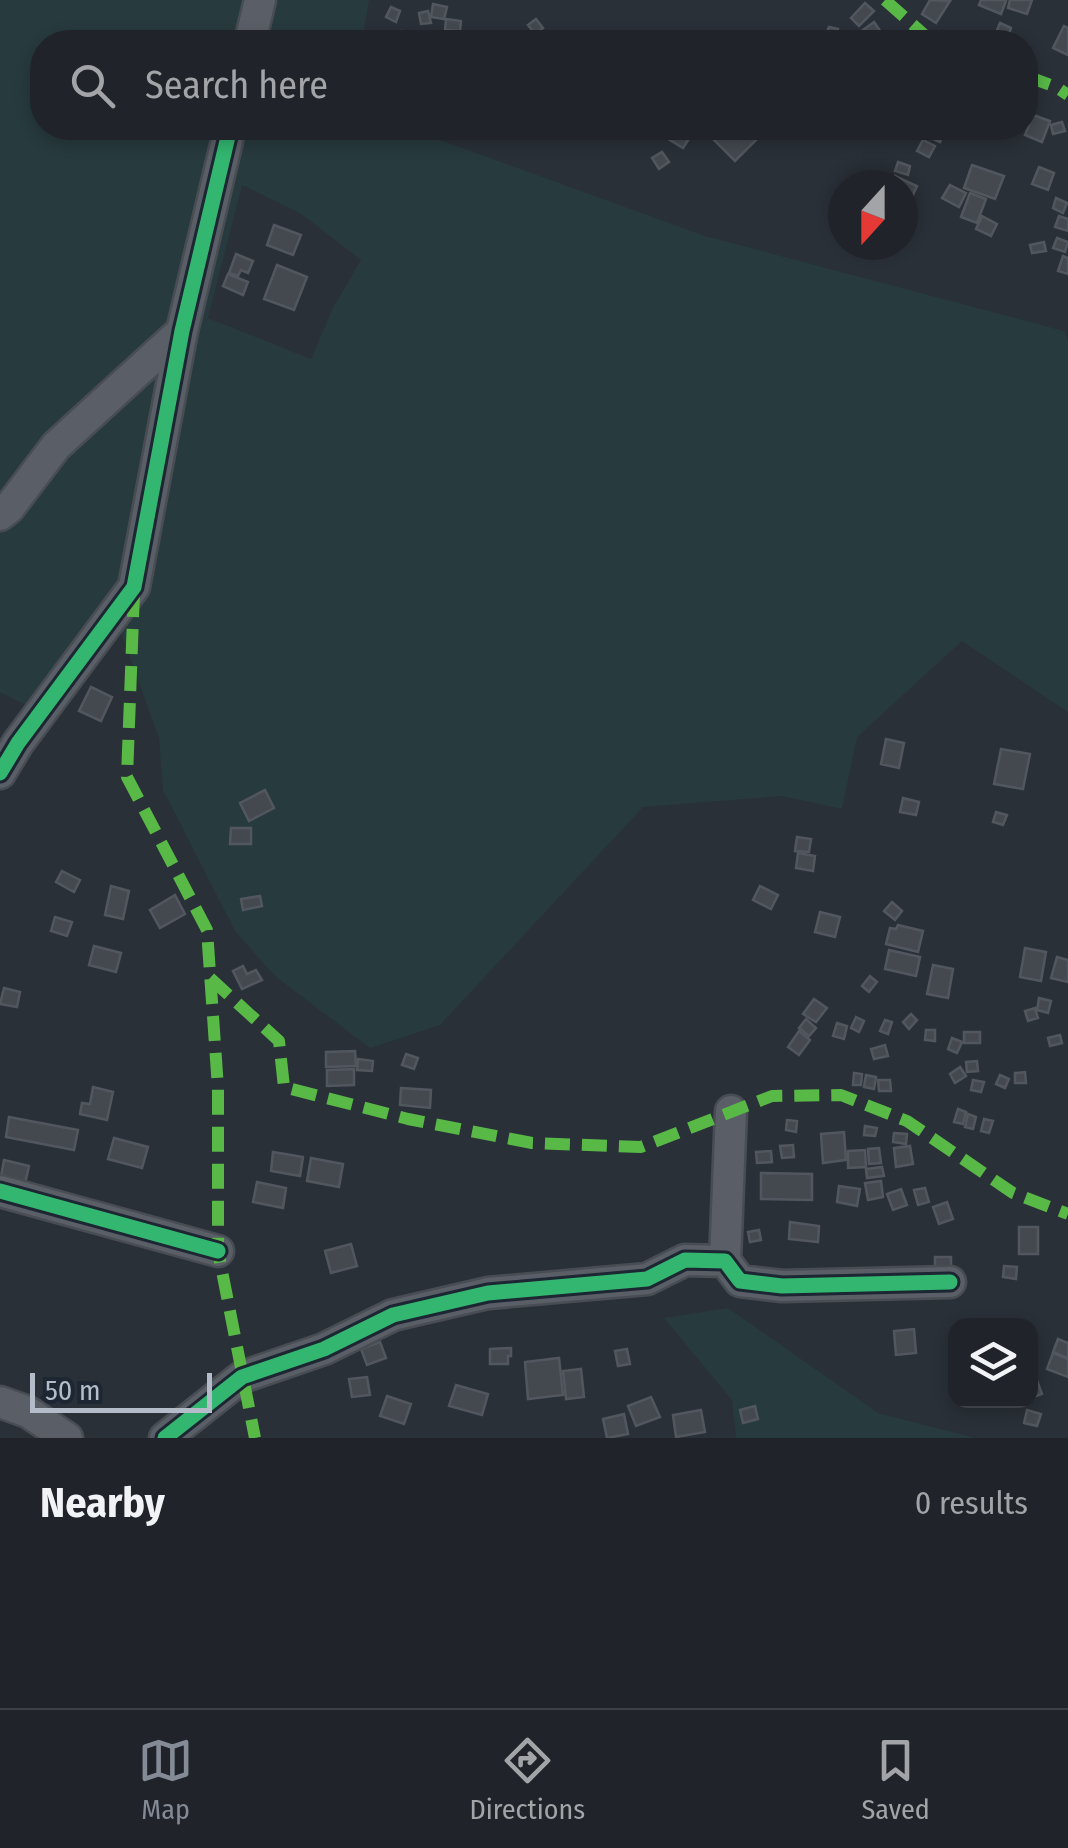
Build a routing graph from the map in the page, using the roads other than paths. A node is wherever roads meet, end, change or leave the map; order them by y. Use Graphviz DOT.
graph roads {
  1 [pos="260,0"];
  2 [pos="253,30"];
  3 [pos="227,140"];
  4 [pos="182,331"];
  5 [pos="0,515"];
  6 [pos="9,734"];
  7 [pos="0,773"];
  8 [pos="730,1111"];
  9 [pos="0,1192"];
  10 [pos="218,1251"];
  11 [pos="726,1261"];
  12 [pos="950,1282"];
  13 [pos="0,1402"];
  14 [pos="66,1438"];
  15 [pos="165,1438"];
  1 -- 2 [label="street"];
  3 -- 4 [label="street"];
  4 -- 5 [label="street"];
  4 -- 6 [label="street"];
  6 -- 7 [label="street"];
  8 -- 11 [label="street"];
  9 -- 10 [label="street"];
  11 -- 12 [label="street"];
  11 -- 15 [label="street"];
  13 -- 14 [label="street"];
}
